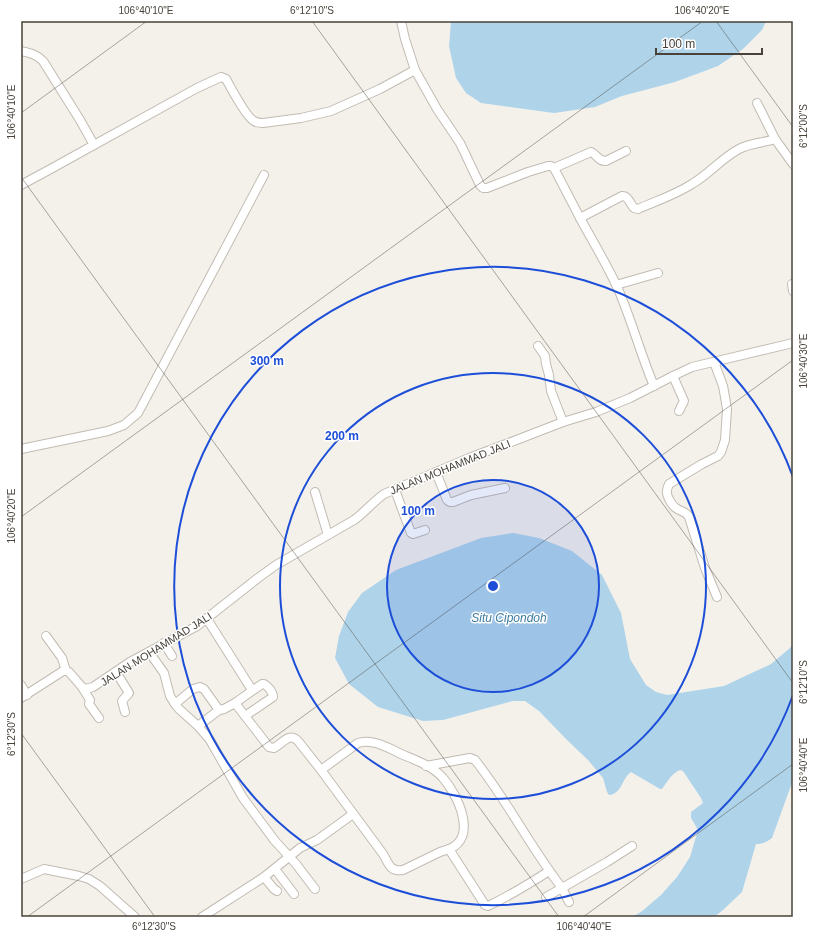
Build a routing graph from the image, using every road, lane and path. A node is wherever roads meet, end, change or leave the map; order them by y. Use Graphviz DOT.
graph roads {
  1 [pos="401,21"];
  2 [pos="21,51"];
  3 [pos="415,70"];
  4 [pos="757,103"];
  5 [pos="775,139"];
  6 [pos="94,145"];
  7 [pos="626,151"];
  8 [pos="790,154"];
  9 [pos="793,164"];
  10 [pos="554,168"];
  11 [pos="264,175"];
  12 [pos="21,185"];
  13 [pos="580,218"];
  14 [pos="658,273"];
  15 [pos="616,285"];
  16 [pos="793,343"];
  17 [pos="538,346"];
  18 [pos="714,362"];
  19 [pos="673,376"];
  20 [pos="654,386"];
  21 [pos="679,412"];
  22 [pos="563,422"];
  23 [pos="21,449"];
  24 [pos="436,472"];
  25 [pos="505,488"];
  26 [pos="395,490"];
  27 [pos="314,492"];
  28 [pos="425,530"];
  29 [pos="328,535"];
  30 [pos="717,597"];
  31 [pos="207,619"];
  32 [pos="46,636"];
  33 [pos="164,643"];
  34 [pos="149,652"];
  35 [pos="172,656"];
  36 [pos="66,671"];
  37 [pos="116,672"];
  38 [pos="21,685"];
  39 [pos="82,687"];
  40 [pos="252,690"];
  41 [pos="24,696"];
  42 [pos="235,703"];
  43 [pos="175,704"];
  44 [pos="219,710"];
  45 [pos="125,712"];
  46 [pos="245,716"];
  47 [pos="99,718"];
  48 [pos="198,726"];
  49 [pos="426,766"];
  50 [pos="321,770"];
  51 [pos="353,814"];
  52 [pos="632,846"];
  53 [pos="449,849"];
  54 [pos="289,857"];
  55 [pos="275,869"];
  56 [pos="549,871"];
  57 [pos="264,877"];
  58 [pos="21,879"];
  59 [pos="562,888"];
  60 [pos="315,889"];
  61 [pos="277,891"];
  62 [pos="294,894"];
  63 [pos="546,897"];
  64 [pos="569,902"];
  65 [pos="135,917"];
  66 [pos="202,917"];
  1 -- 3 [label="street"];
  2 -- 6 [label="street"];
  3 -- 6 [label="street"];
  3 -- 10 [label="street"];
  4 -- 5 [label="street"];
  5 -- 8 [label="street"];
  5 -- 13 [label="street"];
  6 -- 12 [label="street"];
  7 -- 10 [label="street"];
  8 -- 9 [label="street"];
  10 -- 13 [label="street"];
  11 -- 23 [label="street"];
  13 -- 15 [label="street"];
  14 -- 15 [label="street"];
  15 -- 20 [label="street"];
  16 -- 18 [label="street, JALAN MOHAMMAD JALI"];
  17 -- 22 [label="street"];
  18 -- 19 [label="street, JALAN MOHAMMAD JALI"];
  18 -- 30 [label="street"];
  19 -- 20 [label="street, JALAN MOHAMMAD JALI"];
  19 -- 21 [label="street"];
  20 -- 22 [label="street, JALAN MOHAMMAD JALI"];
  22 -- 24 [label="street, JALAN MOHAMMAD JALI"];
  24 -- 25 [label="street"];
  24 -- 26 [label="street, JALAN MOHAMMAD JALI"];
  26 -- 28 [label="street"];
  26 -- 29 [label="street, JALAN MOHAMMAD JALI"];
  27 -- 29 [label="street"];
  29 -- 31 [label="street, JALAN MOHAMMAD JALI"];
  31 -- 33 [label="street, JALAN MOHAMMAD JALI"];
  31 -- 40 [label="street"];
  32 -- 36 [label="street"];
  33 -- 34 [label="street, JALAN MOHAMMAD JALI"];
  33 -- 35 [label="street"];
  34 -- 37 [label="street, JALAN MOHAMMAD JALI"];
  34 -- 43 [label="street"];
  36 -- 39 [label="street"];
  36 -- 41 [label="street"];
  37 -- 39 [label="street, JALAN MOHAMMAD JALI"];
  37 -- 45 [label="street"];
  38 -- 41 [label="street"];
  39 -- 47 [label="street"];
  40 -- 42 [label="street"];
  40 -- 46 [label="street"];
  42 -- 44 [label="street"];
  42 -- 46 [label="street"];
  43 -- 44 [label="street"];
  43 -- 48 [label="street"];
  44 -- 48 [label="street"];
  46 -- 50 [label="street"];
  48 -- 54 [label="street"];
  49 -- 50 [label="street"];
  49 -- 53 [label="street"];
  49 -- 56 [label="street"];
  50 -- 51 [label="street"];
  51 -- 53 [label="street"];
  51 -- 54 [label="street"];
  52 -- 59 [label="street"];
  53 -- 56 [label="street"];
  54 -- 55 [label="street"];
  54 -- 60 [label="street"];
  55 -- 57 [label="street"];
  55 -- 62 [label="street"];
  56 -- 59 [label="street"];
  57 -- 61 [label="street"];
  57 -- 66 [label="street"];
  58 -- 65 [label="street"];
  59 -- 63 [label="street"];
  59 -- 64 [label="street"];
}
